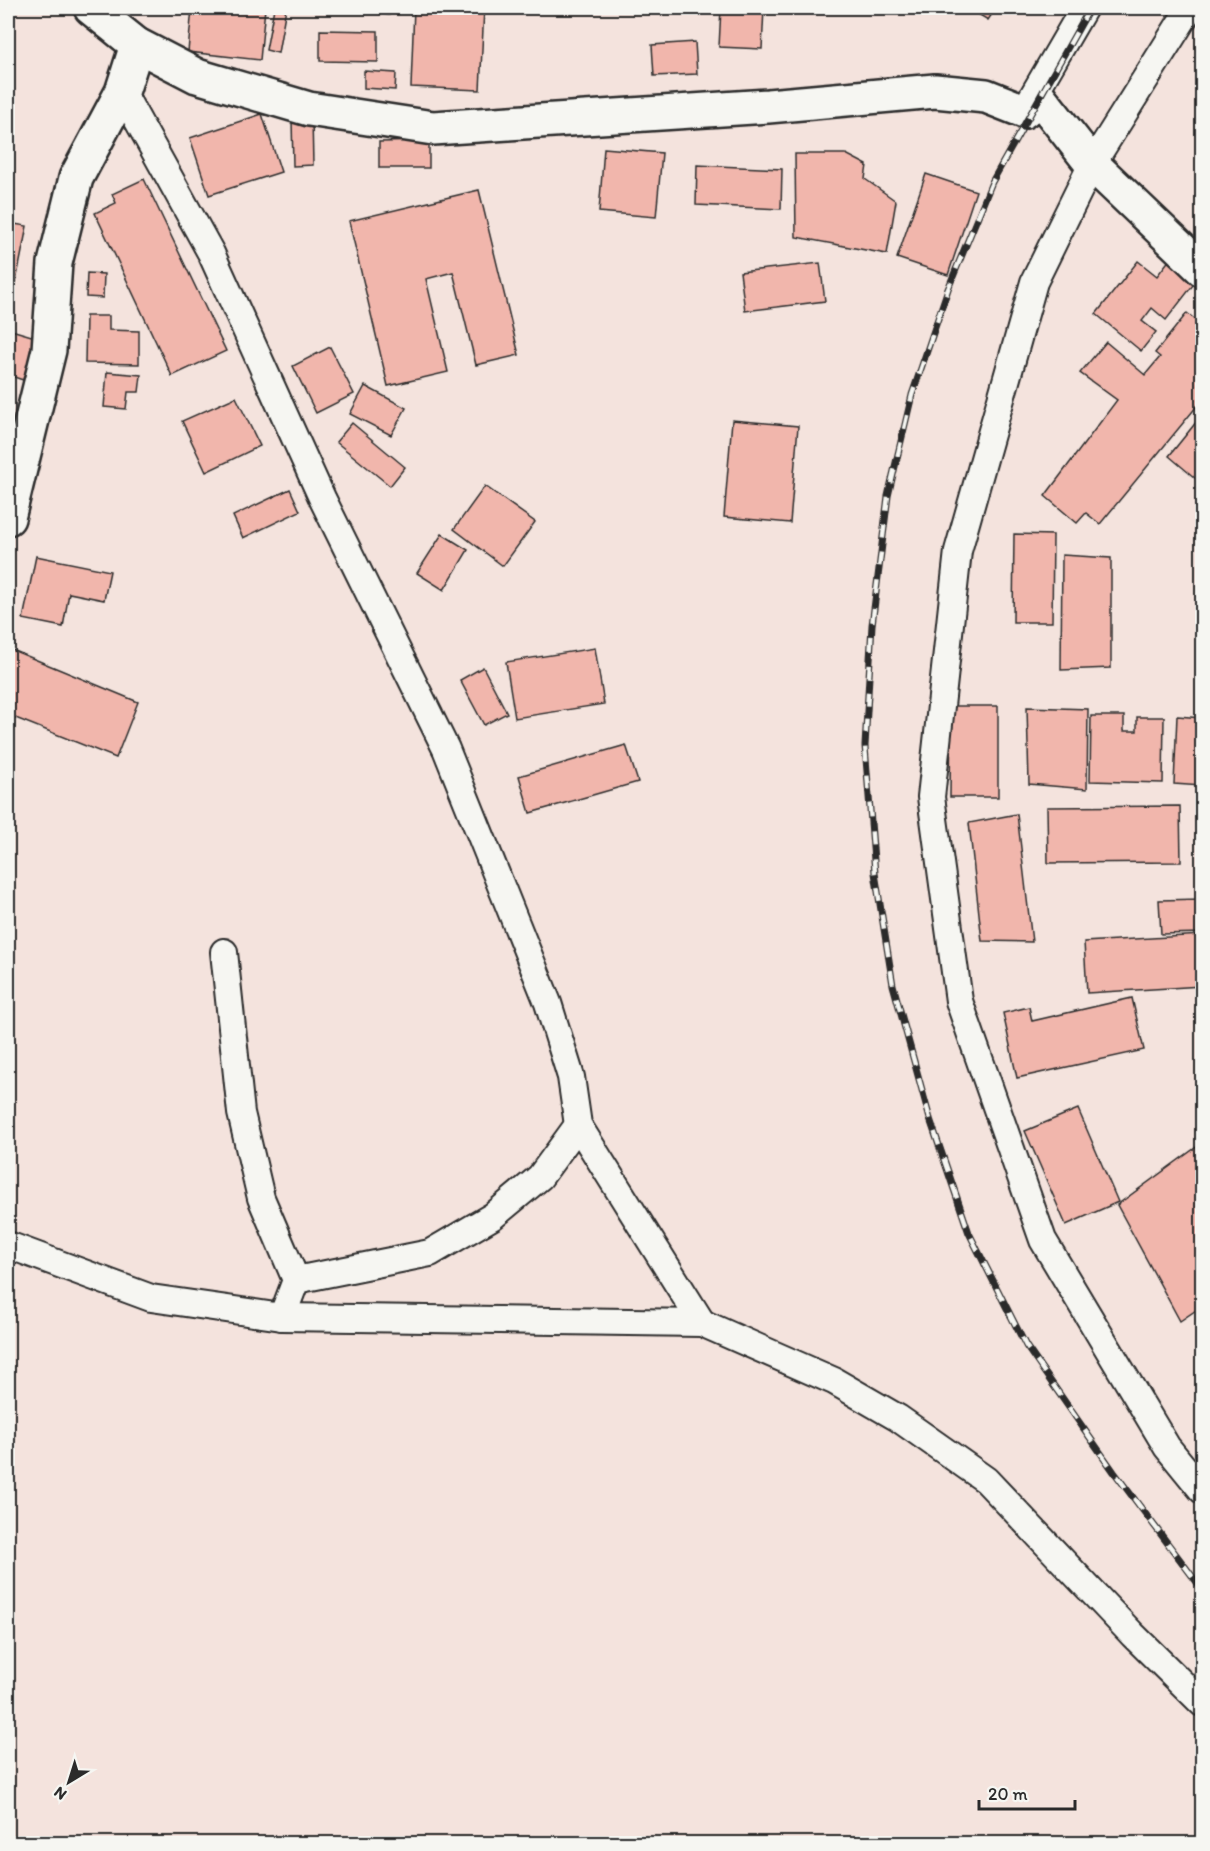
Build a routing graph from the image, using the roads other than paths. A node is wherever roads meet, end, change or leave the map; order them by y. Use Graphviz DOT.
graph roads {
  1 [pos="91,8"];
  2 [pos="1084,8"];
  3 [pos="1190,8"];
  4 [pos="137,45"];
  5 [pos="122,92"];
  6 [pos="1024,111"];
  7 [pos="1092,164"];
  8 [pos="1203,269"];
  9 [pos="8,518"];
  10 [pos="224,952"];
  11 [pos="578,1125"];
  12 [pos="8,1245"];
  13 [pos="296,1280"];
  14 [pos="282,1317"];
  15 [pos="702,1323"];
  16 [pos="1203,1490"];
  17 [pos="1203,1703"];
  1 -- 4 [label="street"];
  2 -- 6 [label="street"];
  3 -- 7 [label="street"];
  4 -- 5 [label="street"];
  4 -- 6 [label="street"];
  5 -- 9 [label="street"];
  5 -- 11 [label="street"];
  6 -- 7 [label="street"];
  7 -- 8 [label="street"];
  7 -- 16 [label="street"];
  10 -- 13 [label="street"];
  11 -- 13 [label="street"];
  11 -- 15 [label="street"];
  12 -- 14 [label="street"];
  13 -- 14 [label="street"];
  14 -- 15 [label="street"];
  15 -- 17 [label="street"];
}
